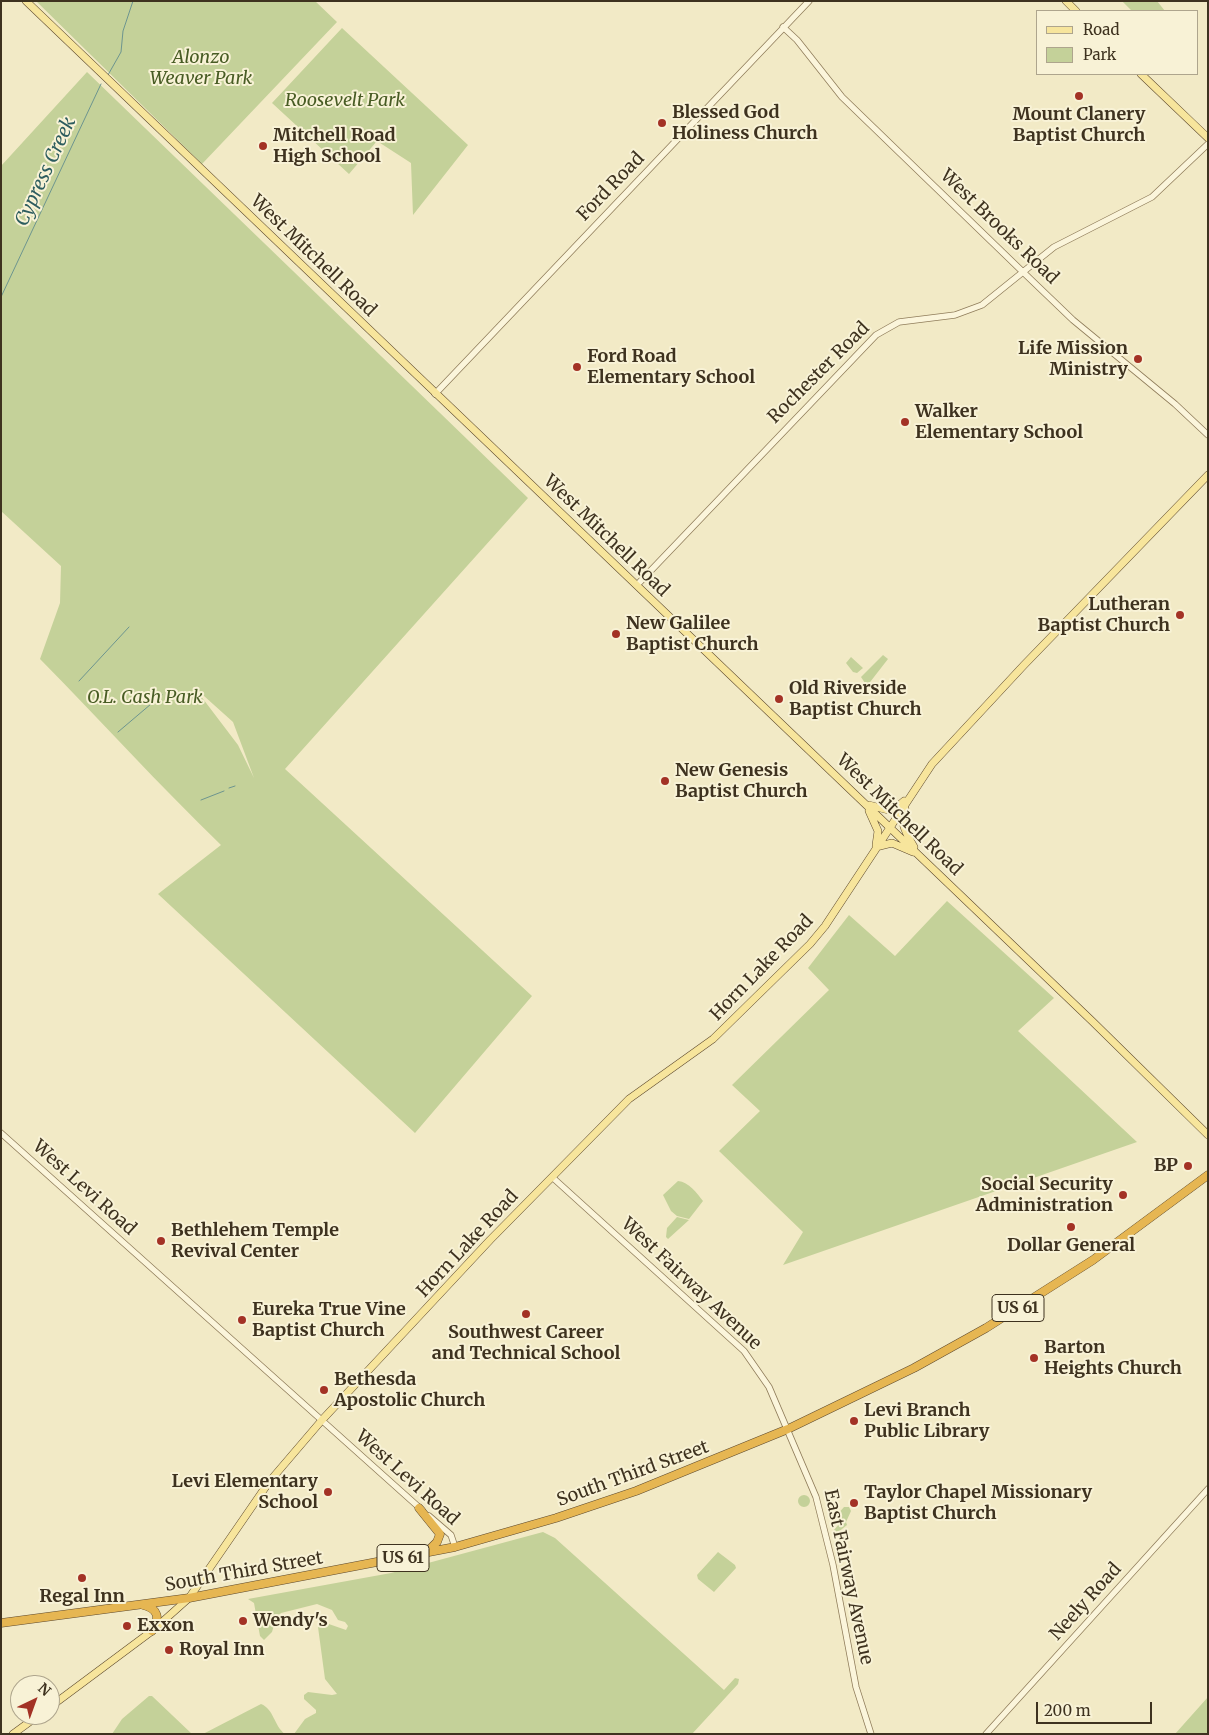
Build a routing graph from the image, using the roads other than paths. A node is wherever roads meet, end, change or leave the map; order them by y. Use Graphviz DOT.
graph roads {
  1 [pos="26,1"];
  2 [pos="809,1"];
  3 [pos="1066,1"];
  4 [pos="1075,10"];
  5 [pos="784,27"];
  6 [pos="1142,75"];
  7 [pos="1208,138"];
  8 [pos="1208,144"];
  9 [pos="1024,273"];
  10 [pos="435,394"];
  11 [pos="1208,435"];
  12 [pos="1208,475"];
  13 [pos="637,585"];
  14 [pos="910,796"];
  15 [pos="865,804"];
  16 [pos="890,827"];
  17 [pos="876,848"];
  18 [pos="918,854"];
  19 [pos="1,1133"];
  20 [pos="1208,1135"];
  21 [pos="1208,1175"];
  22 [pos="552,1177"];
  23 [pos="322,1420"];
  24 [pos="788,1429"];
  25 [pos="1208,1489"];
  26 [pos="419,1508"];
  27 [pos="455,1547"];
  28 [pos="425,1553"];
  29 [pos="189,1598"];
  30 [pos="139,1604"];
  31 [pos="1,1623"];
  32 [pos="152,1631"];
  33 [pos="60,1700"];
  34 [pos="25,1725"];
  35 [pos="13,1734"];
  36 [pos="872,1734"];
  37 [pos="986,1734"];
  1 -- 10 [label="main road, West Mitchell Road"];
  2 -- 5 [label="street, Ford Road"];
  3 -- 4 [label="main road"];
  5 -- 9 [label="street, West Brooks Road"];
  5 -- 10 [label="street, Ford Road"];
  6 -- 7 [label="main road"];
  8 -- 9 [label="street, Rochester Road"];
  9 -- 11 [label="street, West Brooks Road"];
  9 -- 13 [label="street, Rochester Road"];
  10 -- 13 [label="main road, West Mitchell Road"];
  12 -- 14 [label="main road"];
  13 -- 15 [label="main road, West Mitchell Road"];
  14 -- 15 [label="main road"];
  14 -- 16 [label="main road, Horn Lake Road"];
  14 -- 18 [label="main road"];
  15 -- 16 [label="main road, West Mitchell Road"];
  15 -- 17 [label="main road"];
  16 -- 17 [label="main road, Horn Lake Road"];
  16 -- 18 [label="main road, West Mitchell Road"];
  17 -- 18 [label="main road"];
  17 -- 22 [label="main road, Horn Lake Road"];
  18 -- 20 [label="main road, West Mitchell Road"];
  19 -- 23 [label="street, West Levi Road"];
  21 -- 24 [label="highway, South Third Street / US 61"];
  22 -- 23 [label="main road, Horn Lake Road"];
  22 -- 24 [label="street, West Fairway Avenue"];
  23 -- 26 [label="street, West Levi Road"];
  23 -- 29 [label="main road, Horn Lake Road"];
  24 -- 27 [label="highway, South Third Street / US 61"];
  24 -- 36 [label="street, East Fairway Avenue"];
  25 -- 37 [label="street, Neely Road"];
  26 -- 27 [label="street, West Levi Road"];
  26 -- 28 [label="highway"];
  27 -- 28 [label="highway, South Third Street / US 61"];
  28 -- 29 [label="highway, South Third Street / US 61"];
  29 -- 30 [label="highway, South Third Street / US 61"];
  29 -- 32 [label="main road, Horn Lake Road"];
  30 -- 31 [label="highway, South Third Street / US 61"];
  30 -- 32 [label="highway"];
  32 -- 33 [label="main road, Horn Lake Road"];
  34 -- 35 [label="main road"];
}
